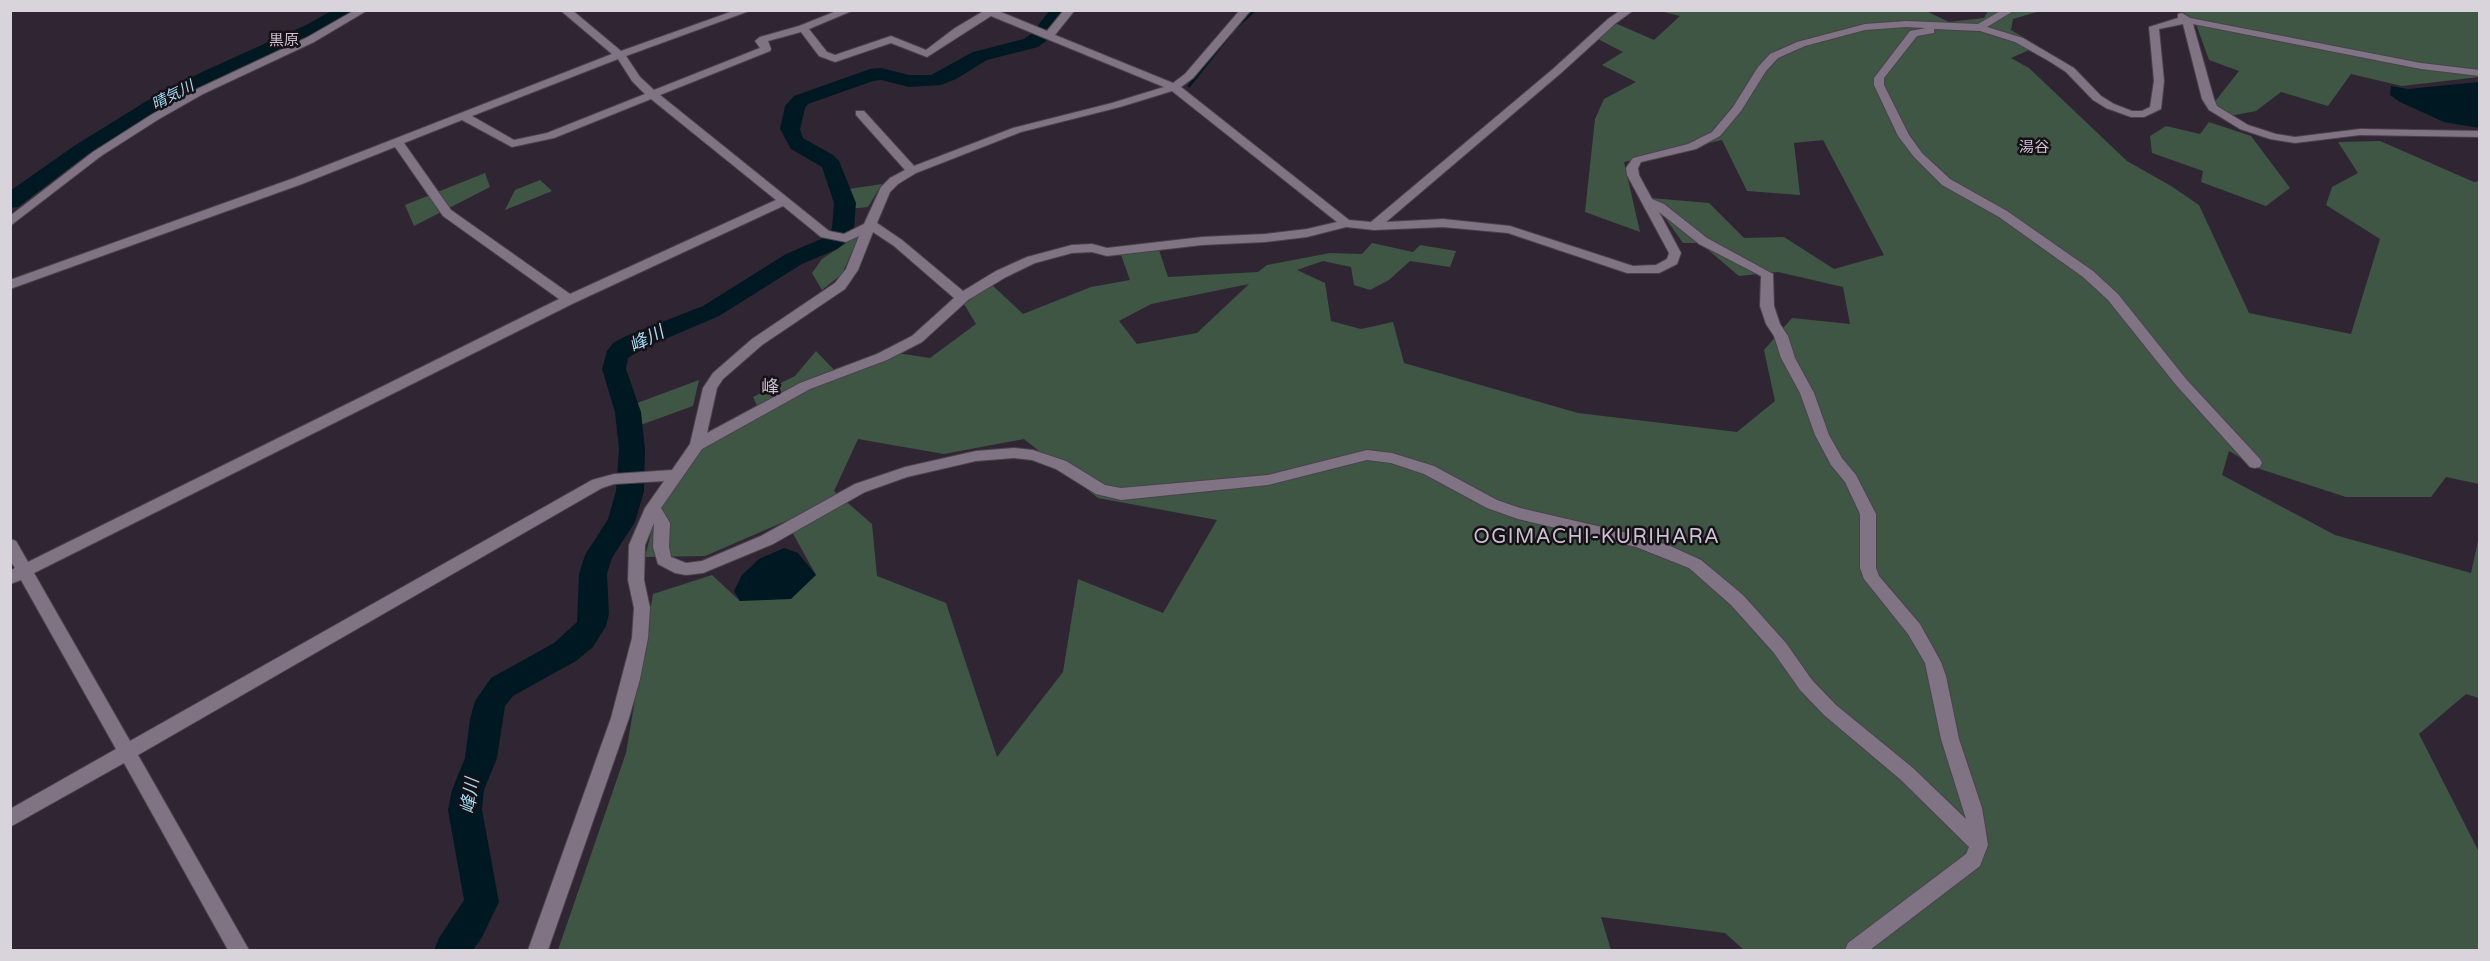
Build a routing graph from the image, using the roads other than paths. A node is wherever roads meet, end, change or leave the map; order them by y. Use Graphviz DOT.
graph roads {
  1 [pos="363,10"];
  2 [pos="565,10"];
  3 [pos="747,10"];
  4 [pos="849,10"];
  5 [pos="1070,10"];
  6 [pos="1246,10"];
  7 [pos="1629,10"];
  8 [pos="2010,10"];
  9 [pos="2175,10"];
  10 [pos="988,11"];
  11 [pos="2187,21"];
  12 [pos="1980,27"];
  13 [pos="803,28"];
  14 [pos="1049,36"];
  15 [pos="620,55"];
  16 [pos="2480,73"];
  17 [pos="1174,87"];
  18 [pos="653,95"];
  19 [pos="860,113"];
  20 [pos="464,116"];
  21 [pos="2480,134"];
  22 [pos="398,142"];
  23 [pos="912,171"];
  24 [pos="1646,200"];
  25 [pos="784,201"];
  26 [pos="10,222"];
  27 [pos="1346,223"];
  28 [pos="871,225"];
  29 [pos="1374,226"];
  30 [pos="11,284"];
  31 [pos="963,297"];
  32 [pos="569,300"];
  33 [pos="697,445"];
  34 [pos="2255,463"];
  35 [pos="674,475"];
  36 [pos="653,508"];
  37 [pos="10,545"];
  38 [pos="18,574"];
  39 [pos="127,752"];
  40 [pos="10,819"];
  41 [pos="1979,845"];
  42 [pos="239,951"];
  43 [pos="538,951"];
  44 [pos="1855,951"];
  1 -- 26 [label="street"];
  2 -- 15 [label="street"];
  3 -- 15 [label="street"];
  4 -- 13 [label="street"];
  5 -- 14 [label="street"];
  6 -- 17 [label="street"];
  7 -- 29 [label="street"];
  8 -- 12 [label="street"];
  9 -- 11 [label="street"];
  10 -- 13 [label="street"];
  10 -- 14 [label="street"];
  11 -- 12 [label="street"];
  11 -- 16 [label="street"];
  11 -- 21 [label="street"];
  12 -- 24 [label="street"];
  12 -- 34 [label="street"];
  13 -- 18 [label="street"];
  14 -- 17 [label="street"];
  15 -- 18 [label="street"];
  15 -- 20 [label="street"];
  17 -- 23 [label="street"];
  17 -- 27 [label="street"];
  18 -- 20 [label="street"];
  18 -- 25 [label="street"];
  19 -- 23 [label="street"];
  20 -- 22 [label="street"];
  22 -- 30 [label="street"];
  22 -- 32 [label="street"];
  23 -- 28 [label="street"];
  24 -- 29 [label="street"];
  24 -- 41 [label="street"];
  25 -- 28 [label="street"];
  25 -- 32 [label="street"];
  27 -- 29 [label="street"];
  27 -- 31 [label="street"];
  28 -- 31 [label="street"];
  28 -- 33 [label="street"];
  31 -- 33 [label="street"];
  32 -- 38 [label="street"];
  33 -- 35 [label="street"];
  35 -- 36 [label="street"];
  35 -- 39 [label="street"];
  36 -- 41 [label="street"];
  36 -- 43 [label="street"];
  37 -- 38 [label="street"];
  38 -- 39 [label="street"];
  39 -- 40 [label="street"];
  39 -- 42 [label="street"];
  41 -- 44 [label="street"];
}
